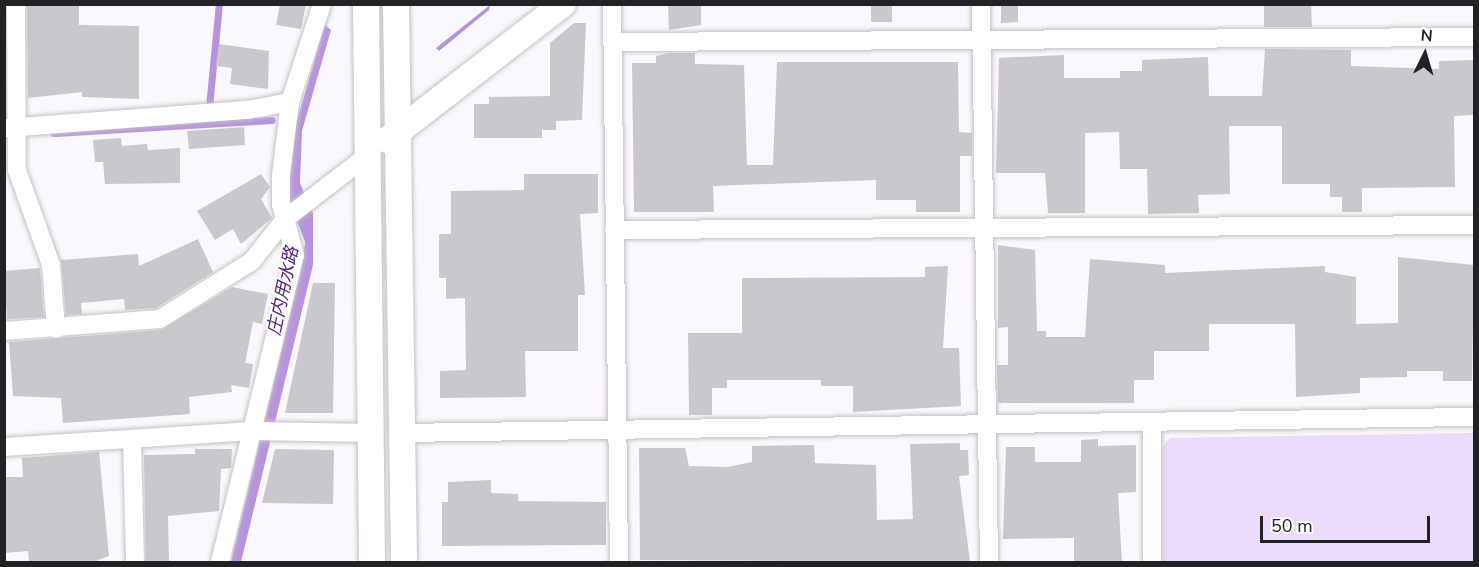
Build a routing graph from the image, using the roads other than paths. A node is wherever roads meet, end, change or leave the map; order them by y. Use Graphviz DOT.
graph roads {
  1 [pos="16,4"];
  2 [pos="322,4"];
  3 [pos="366,4"];
  4 [pos="396,4"];
  5 [pos="563,4"];
  6 [pos="612,4"];
  7 [pos="981,4"];
  8 [pos="1474,37"];
  9 [pos="981,41"];
  10 [pos="612,42"];
  11 [pos="290,102"];
  12 [pos="10,127"];
  13 [pos="398,132"];
  14 [pos="368,155"];
  15 [pos="288,217"];
  16 [pos="1474,225"];
  17 [pos="984,226"];
  18 [pos="614,230"];
  19 [pos="56,329"];
  20 [pos="4,331"];
  21 [pos="1474,417"];
  22 [pos="1152,423"];
  23 [pos="987,427"];
  24 [pos="617,429"];
  25 [pos="262,431"];
  26 [pos="372,433"];
  27 [pos="402,433"];
  28 [pos="132,439"];
  29 [pos="4,447"];
  30 [pos="135,562"];
  31 [pos="220,562"];
  32 [pos="372,562"];
  33 [pos="404,562"];
  34 [pos="619,562"];
  35 [pos="989,562"];
  36 [pos="1152,562"];
  1 -- 12 [label="street"];
  2 -- 11 [label="street"];
  3 -- 14 [label="street"];
  4 -- 13 [label="street"];
  5 -- 13 [label="street"];
  6 -- 10 [label="street"];
  7 -- 9 [label="street"];
  8 -- 9 [label="street"];
  9 -- 10 [label="street"];
  9 -- 17 [label="street"];
  10 -- 18 [label="street"];
  11 -- 12 [label="street"];
  11 -- 15 [label="street"];
  12 -- 19 [label="street"];
  13 -- 14 [label="street"];
  13 -- 27 [label="street"];
  14 -- 15 [label="street"];
  14 -- 26 [label="street"];
  15 -- 19 [label="street"];
  15 -- 25 [label="street"];
  16 -- 17 [label="street"];
  17 -- 18 [label="street"];
  17 -- 23 [label="street"];
  18 -- 24 [label="street"];
  19 -- 20 [label="street"];
  21 -- 22 [label="street"];
  22 -- 23 [label="street"];
  22 -- 36 [label="street"];
  23 -- 24 [label="street"];
  23 -- 35 [label="street"];
  24 -- 27 [label="street"];
  24 -- 34 [label="street"];
  25 -- 26 [label="street"];
  25 -- 28 [label="street"];
  25 -- 31 [label="street"];
  26 -- 32 [label="street"];
  27 -- 33 [label="street"];
  28 -- 29 [label="street"];
  28 -- 30 [label="street"];
}
